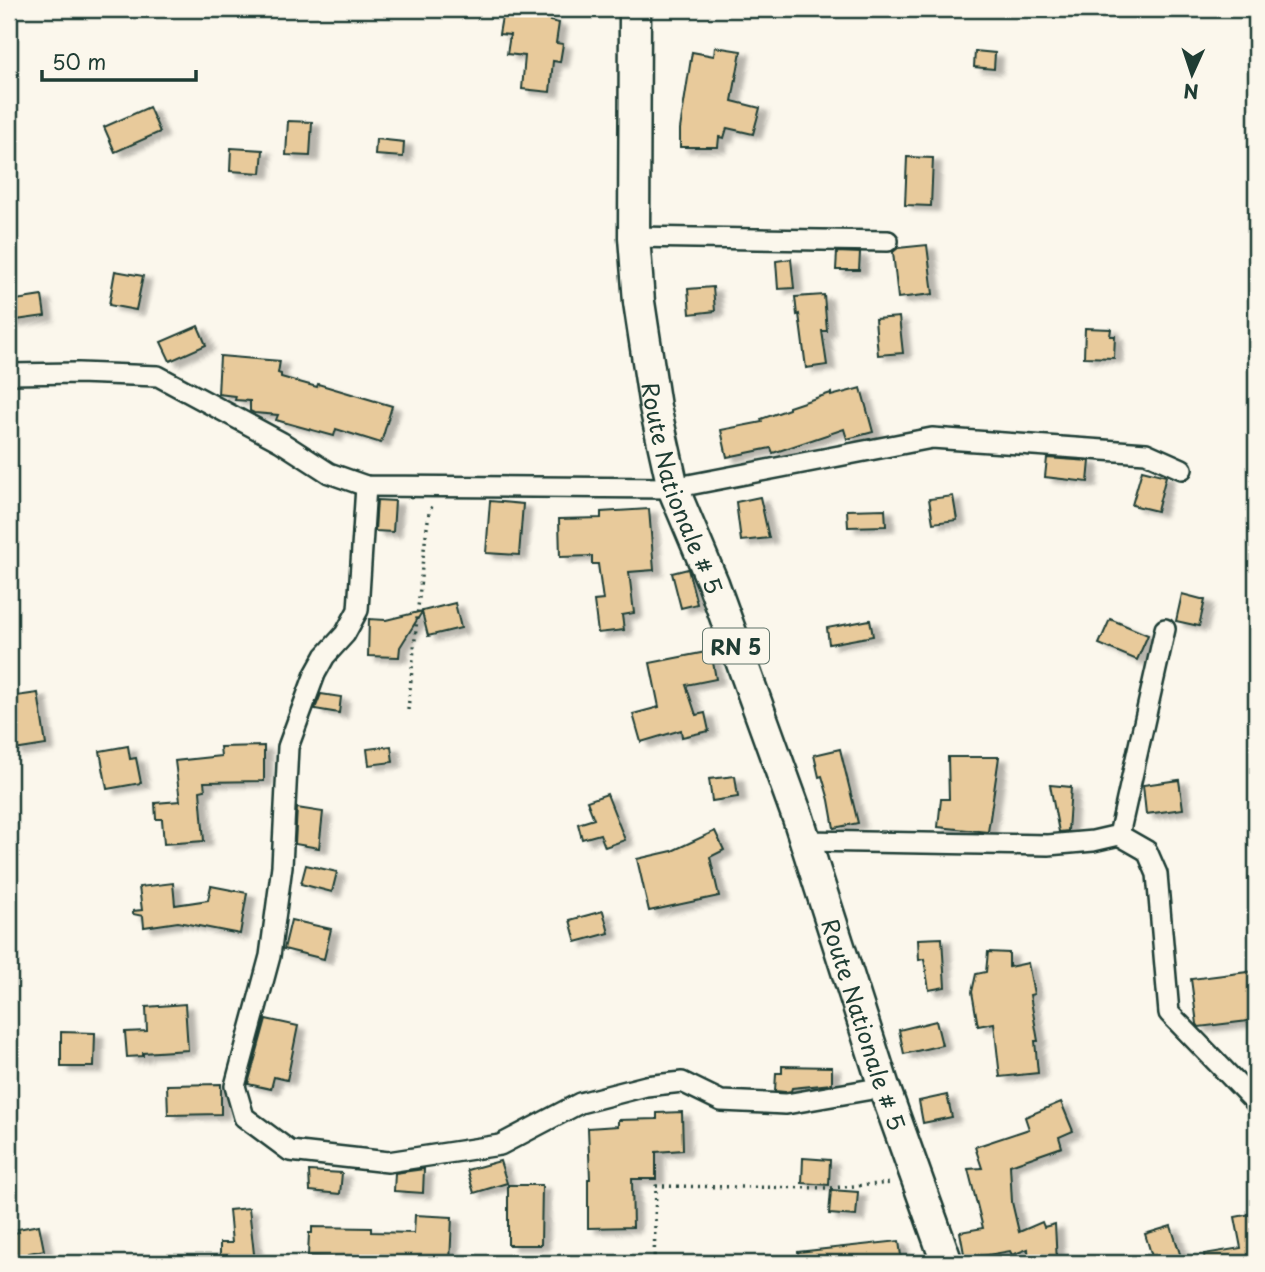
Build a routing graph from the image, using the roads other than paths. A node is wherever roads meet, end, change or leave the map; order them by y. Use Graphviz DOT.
graph roads {
  1 [pos="635,9"];
  2 [pos="634,237"];
  3 [pos="888,241"];
  4 [pos="9,374"];
  5 [pos="1182,469"];
  6 [pos="366,486"];
  7 [pos="673,488"];
  8 [pos="1165,629"];
  9 [pos="1119,835"];
  10 [pos="805,841"];
  11 [pos="884,1087"];
  12 [pos="1256,1104"];
  13 [pos="947,1263"];
  1 -- 2 [label="main road, Route Nationale # 5 / RN 5"];
  2 -- 3 [label="street"];
  2 -- 7 [label="main road, Route Nationale # 5 / RN 5"];
  4 -- 6 [label="street"];
  5 -- 7 [label="street"];
  6 -- 7 [label="street"];
  6 -- 11 [label="street"];
  7 -- 10 [label="main road, Route Nationale # 5 / RN 5"];
  8 -- 9 [label="street"];
  9 -- 10 [label="street"];
  9 -- 12 [label="street"];
  10 -- 11 [label="main road, Route Nationale # 5 / RN 5"];
  11 -- 13 [label="main road, Route Nationale # 5 / RN 5"];
}
